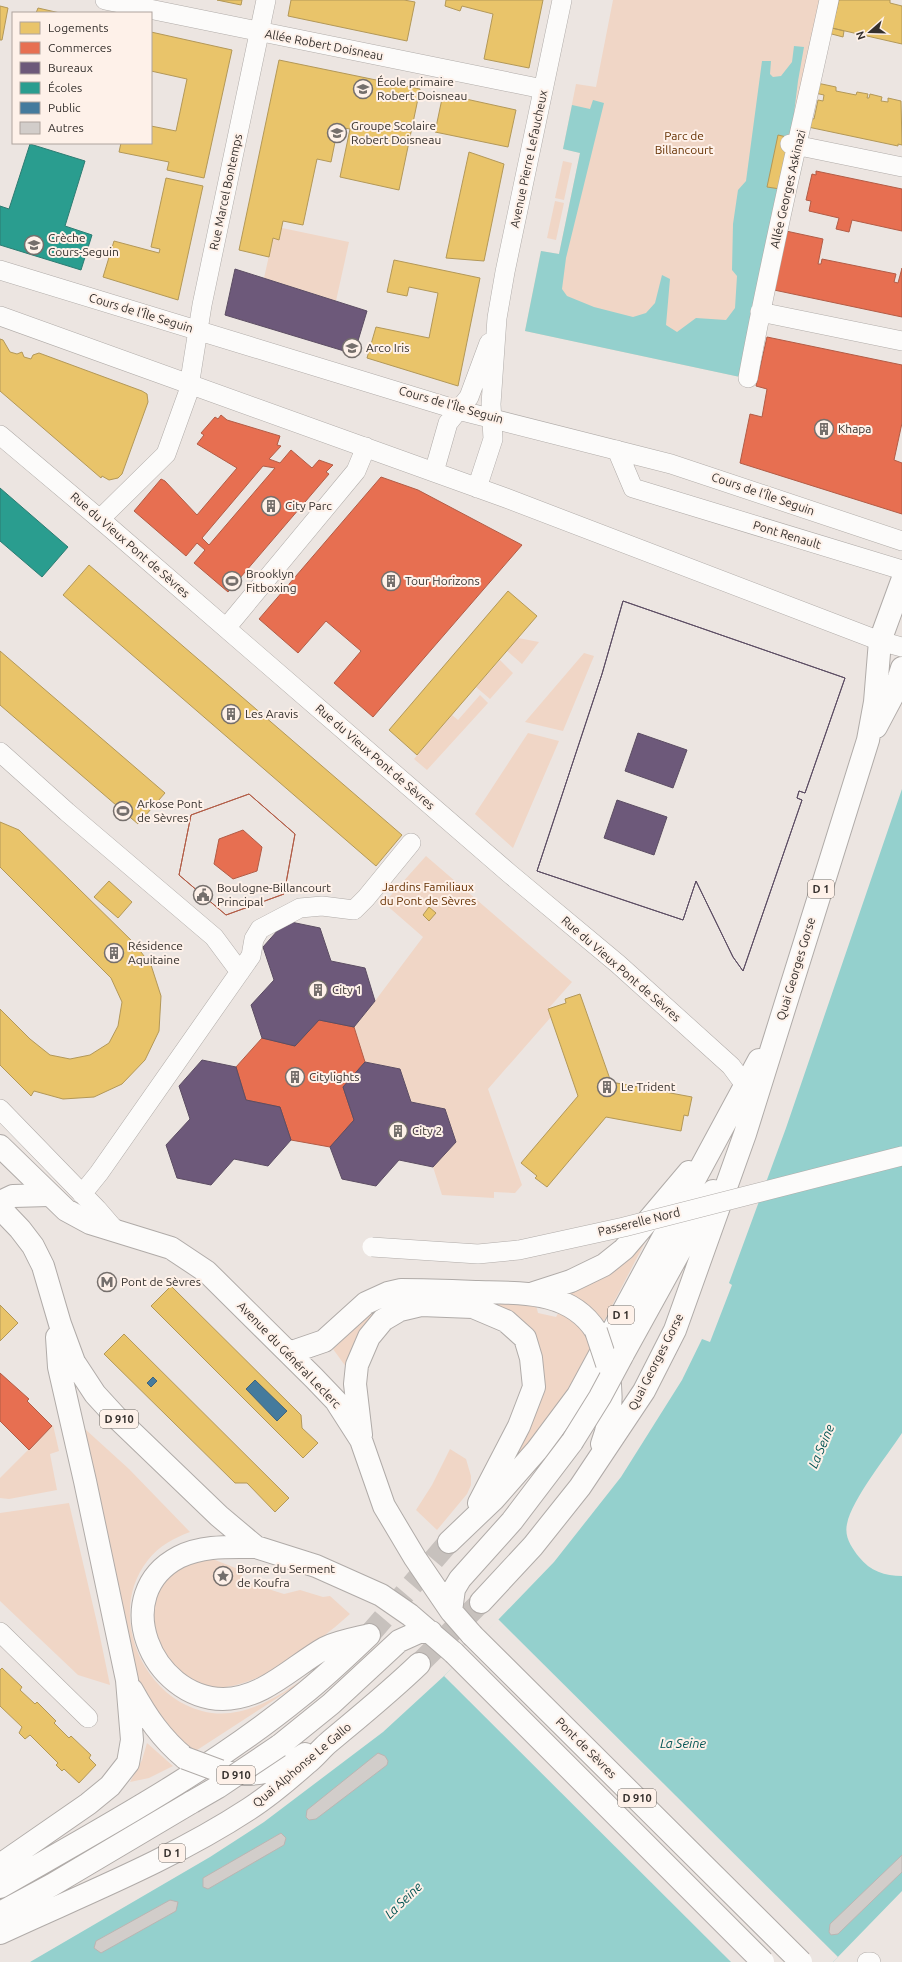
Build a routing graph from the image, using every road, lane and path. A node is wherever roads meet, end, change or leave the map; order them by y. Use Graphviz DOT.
graph roads {
  1 [pos="105,0"];
  2 [pos="266,0"];
  3 [pos="562,0"];
  4 [pos="829,0"];
  5 [pos="260,32"];
  6 [pos="543,89"];
  7 [pos="794,145"];
  8 [pos="902,167"];
  9 [pos="0,270"];
  10 [pos="760,312"];
  11 [pos="0,316"];
  12 [pos="497,318"];
  13 [pos="197,330"];
  14 [pos="902,340"];
  15 [pos="748,378"];
  16 [pos="189,384"];
  17 [pos="458,410"];
  18 [pos="492,418"];
  19 [pos="0,435"];
  20 [pos="366,447"];
  21 [pos="617,450"];
  22 [pos="434,472"];
  23 [pos="477,488"];
  24 [pos="100,519"];
  25 [pos="902,541"];
  26 [pos="902,570"];
  27 [pos="902,581"];
  28 [pos="226,628"];
  29 [pos="880,641"];
  30 [pos="902,647"];
  31 [pos="902,668"];
  32 [pos="868,740"];
  33 [pos="0,752"];
  34 [pos="411,843"];
  35 [pos="240,972"];
  36 [pos="775,1038"];
  37 [pos="745,1085"];
  38 [pos="0,1109"];
  39 [pos="745,1134"];
  40 [pos="0,1146"];
  41 [pos="711,1147"];
  42 [pos="902,1156"];
  43 [pos="82,1194"];
  44 [pos="49,1195"];
  45 [pos="0,1202"];
  46 [pos="0,1208"];
  47 [pos="116,1231"];
  48 [pos="372,1247"];
  49 [pos="534,1294"];
  50 [pos="54,1300"];
  51 [pos="289,1353"];
  52 [pos="614,1360"];
  53 [pos="361,1440"];
  54 [pos="580,1486"];
  55 [pos="468,1525"];
  56 [pos="449,1542"];
  57 [pos="256,1547"];
  58 [pos="481,1602"];
  59 [pos="451,1612"];
  60 [pos="0,1632"];
  61 [pos="431,1632"];
  62 [pos="472,1635"];
  63 [pos="419,1664"];
  64 [pos="127,1680"];
  65 [pos="88,1718"];
  66 [pos="326,1744"];
  67 [pos="0,1864"];
  68 [pos="0,1887"];
  69 [pos="0,1913"];
  70 [pos="0,1933"];
  71 [pos="763,1962"];
  72 [pos="801,1962"];
  73 [pos="867,1962"];
  74 [pos="871,1962"];
  1 -- 5 [label="street, Allée Robert Doisneau"];
  2 -- 5 [label="street, Rue Marcel Bontemps"];
  3 -- 6 [label="street, Avenue Pierre Lefaucheux"];
  4 -- 7 [label="street, Allée Georges Askinazi"];
  5 -- 6 [label="street, Allée Robert Doisneau"];
  5 -- 13 [label="street, Rue Marcel Bontemps"];
  6 -- 12 [label="street, Avenue Pierre Lefaucheux"];
  7 -- 8 [label="street"];
  7 -- 10 [label="street, Allée Georges Askinazi"];
  9 -- 13 [label="street, Cours de l'Île Seguin"];
  10 -- 14 [label="street"];
  10 -- 15 [label="street, Allée Georges Askinazi"];
  11 -- 16 [label="street"];
  12 -- 17 [label="street, Avenue Pierre Lefaucheux"];
  12 -- 18 [label="street, Avenue Pierre Lefaucheux"];
  13 -- 16 [label="street, Rue Marcel Bontemps"];
  13 -- 17 [label="street, Cours de l'Île Seguin"];
  16 -- 20 [label="street"];
  16 -- 24 [label="street, Rue Marcel Bontemps"];
  17 -- 18 [label="street, Cours de l'Île Seguin"];
  17 -- 22 [label="street, Avenue Pierre Lefaucheux"];
  18 -- 21 [label="street, Cours de l'Île Seguin"];
  18 -- 23 [label="street, Avenue Pierre Lefaucheux"];
  19 -- 24 [label="street, Rue du Vieux Pont de Sèvres"];
  20 -- 22 [label="street"];
  20 -- 28 [label="street"];
  21 -- 25 [label="street, Cours de l'Île Seguin"];
  21 -- 26 [label="street, Pont Renault"];
  22 -- 23 [label="street"];
  23 -- 29 [label="street"];
  24 -- 28 [label="street, Rue du Vieux Pont de Sèvres"];
  27 -- 29 [label="main road, Quai Georges Gorse / D 1"];
  28 -- 37 [label="street, Rue du Vieux Pont de Sèvres"];
  29 -- 30 [label="street"];
  29 -- 32 [label="main road, Quai Georges Gorse / D 1"];
  31 -- 32 [label="main road, Quai Georges Gorse / D 1"];
  32 -- 36 [label="main road, Quai Georges Gorse / D 1"];
  33 -- 35 [label="street"];
  34 -- 35 [label="street"];
  35 -- 43 [label="street"];
  36 -- 37 [label="main road, Quai Georges Gorse / D 1"];
  36 -- 39 [label="main road, Quai Georges Gorse / D 1"];
  37 -- 41 [label="main road, Quai Georges Gorse / D 1"];
  38 -- 43 [label="street"];
  39 -- 52 [label="main road, D 1"];
  39 -- 54 [label="main road, Quai Georges Gorse / D 1"];
  40 -- 44 [label="main road, Avenue du Général Leclerc / D 910"];
  41 -- 49 [label="main road"];
  41 -- 55 [label="main road, Quai Georges Gorse / D 1"];
  42 -- 48 [label="street, Passerelle Nord, bridge"];
  43 -- 47 [label="street"];
  44 -- 45 [label="main road"];
  44 -- 47 [label="main road, Avenue du Général Leclerc / D 910"];
  46 -- 50 [label="main road, D 910"];
  47 -- 51 [label="main road, Avenue du Général Leclerc / D 910"];
  49 -- 51 [label="main road"];
  49 -- 52 [label="main road, bridge"];
  50 -- 57 [label="main road, D 910"];
  50 -- 64 [label="main road"];
  51 -- 53 [label="main road, Avenue du Général Leclerc / D 910"];
  52 -- 54 [label="main road"];
  52 -- 59 [label="main road, D 1, bridge"];
  53 -- 55 [label="main road"];
  53 -- 59 [label="main road, Avenue du Général Leclerc / D 910"];
  54 -- 58 [label="main road, Quai Georges Gorse / D 1"];
  55 -- 56 [label="main road, Quai Georges Gorse"];
  57 -- 61 [label="main road, D 910"];
  57 -- 68 [label="main road"];
  59 -- 62 [label="main road, Avenue du Général Leclerc / D 910"];
  60 -- 65 [label="street"];
  61 -- 69 [label="main road, D 910, bridge"];
  61 -- 71 [label="main road, D 910, bridge"];
  62 -- 72 [label="main road, Pont de Sèvres / D 910, bridge"];
  63 -- 66 [label="main road, Quai Alphonse Le Gallo / D 1"];
  64 -- 66 [label="main road, bridge"];
  64 -- 67 [label="main road"];
  66 -- 70 [label="main road, Quai Alphonse Le Gallo / D 1"];
  73 -- 74 [label="street"];
}
